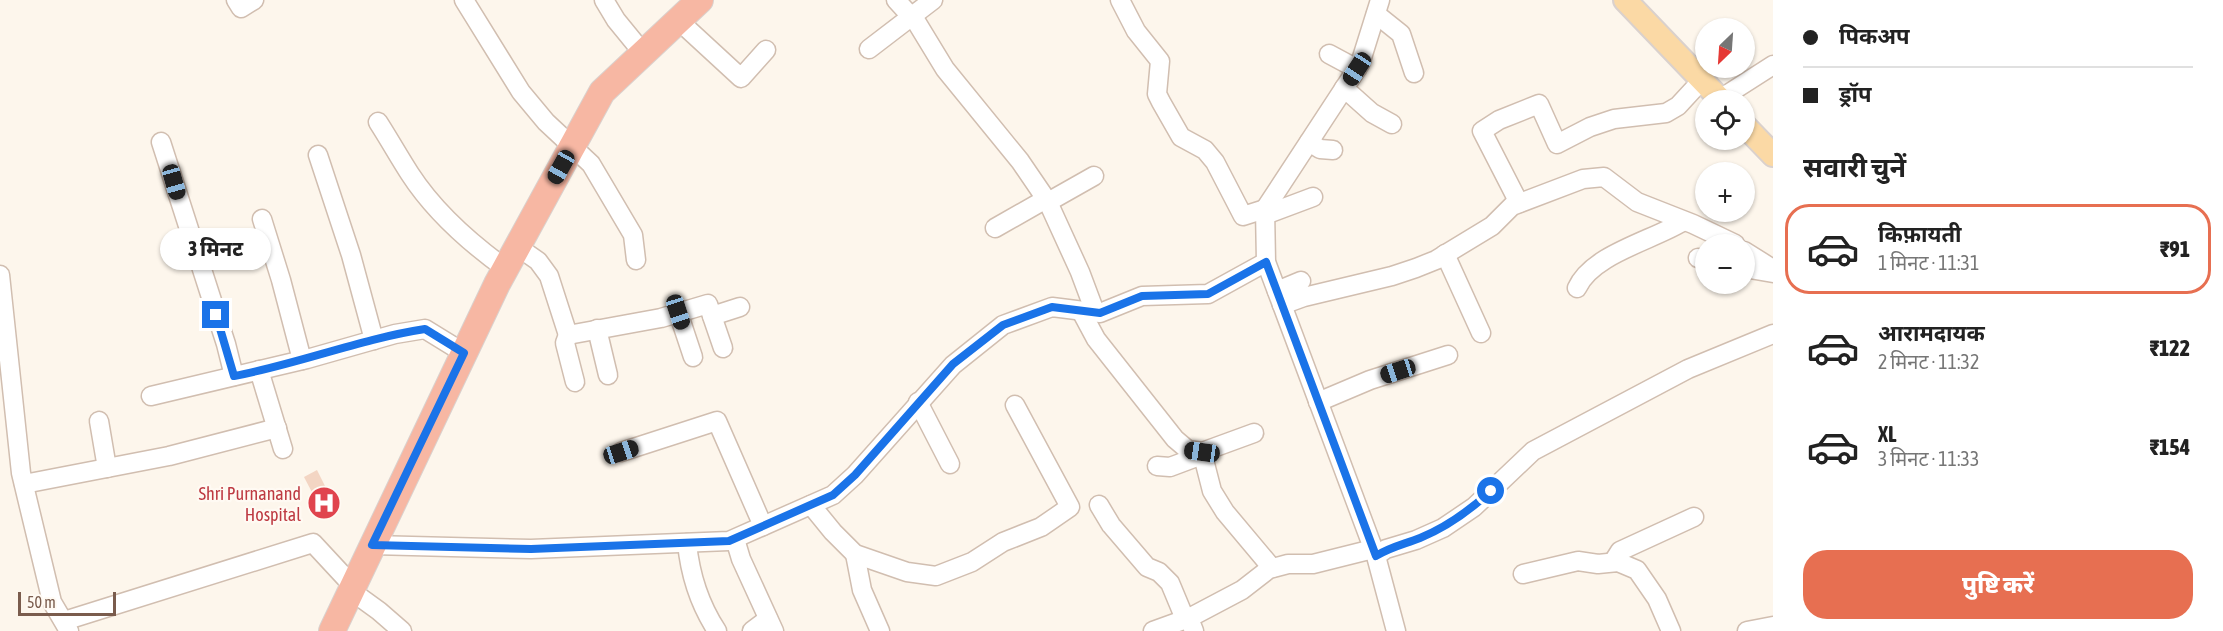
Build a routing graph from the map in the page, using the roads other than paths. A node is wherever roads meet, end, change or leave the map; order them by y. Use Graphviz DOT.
graph roads {
  1 [pos="236,0"];
  2 [pos="254,0"];
  3 [pos="464,0"];
  4 [pos="604,0"];
  5 [pos="700,0"];
  6 [pos="896,0"];
  7 [pos="933,0"];
  8 [pos="1120,0"];
  9 [pos="1626,0"];
  10 [pos="1378,7"];
  11 [pos="911,16"];
  12 [pos="678,20"];
  13 [pos="869,49"];
  14 [pos="766,50"];
  15 [pos="643,53"];
  16 [pos="1329,54"];
  17 [pos="1773,65"];
  18 [pos="1357,69"];
  19 [pos="1414,73"];
  20 [pos="1701,80"];
  21 [pos="1344,88"];
  22 [pos="1711,90"];
  23 [pos="1736,90"];
  24 [pos="378,122"];
  25 [pos="1392,124"];
  26 [pos="1755,136"];
  27 [pos="161,142"];
  28 [pos="1309,142"];
  29 [pos="572,147"];
  30 [pos="1333,150"];
  31 [pos="318,155"];
  32 [pos="1773,155"];
  33 [pos="1094,176"];
  34 [pos="1313,197"];
  35 [pos="1047,201"];
  36 [pos="1519,203"];
  37 [pos="1265,212"];
  38 [pos="262,219"];
  39 [pos="1684,221"];
  40 [pos="995,228"];
  41 [pos="1713,234"];
  42 [pos="518,247"];
  43 [pos="1445,254"];
  44 [pos="1755,258"];
  45 [pos="636,260"];
  46 [pos="1266,262"];
  47 [pos="506,269"];
  48 [pos="1773,269"];
  49 [pos="1755,270"];
  50 [pos="1773,273"];
  51 [pos="0,275"];
  52 [pos="1301,282"];
  53 [pos="1577,288"];
  54 [pos="1279,298"];
  55 [pos="740,307"];
  56 [pos="1088,311"];
  57 [pos="678,312"];
  58 [pos="712,316"];
  59 [pos="597,329"];
  60 [pos="1481,333"];
  61 [pos="1773,334"];
  62 [pos="568,335"];
  63 [pos="374,340"];
  64 [pos="723,348"];
  65 [pos="464,353"];
  66 [pos="1448,356"];
  67 [pos="693,357"];
  68 [pos="302,360"];
  69 [pos="259,370"];
  70 [pos="608,375"];
  71 [pos="234,376"];
  72 [pos="575,382"];
  73 [pos="151,396"];
  74 [pos="918,402"];
  75 [pos="1318,402"];
  76 [pos="1015,405"];
  77 [pos="99,421"];
  78 [pos="277,428"];
  79 [pos="1254,433"];
  80 [pos="284,449"];
  81 [pos="621,452"];
  82 [pos="1202,454"];
  83 [pos="950,464"];
  84 [pos="1157,466"];
  85 [pos="106,468"];
  86 [pos="24,484"];
  87 [pos="811,505"];
  88 [pos="1099,506"];
  89 [pos="1694,517"];
  90 [pos="763,526"];
  91 [pos="735,539"];
  92 [pos="687,543"];
  93 [pos="372,545"];
  94 [pos="1375,552"];
  95 [pos="855,554"];
  96 [pos="1613,562"];
  97 [pos="1272,568"];
  98 [pos="1523,574"];
  99 [pos="351,588"];
  100 [pos="1189,623"];
  101 [pos="771,625"];
  102 [pos="66,626"];
  103 [pos="1773,626"];
  104 [pos="332,631"];
  105 [pos="402,631"];
  106 [pos="717,631"];
  107 [pos="752,631"];
  108 [pos="880,631"];
  109 [pos="1153,631"];
  110 [pos="1396,631"];
  111 [pos="1671,631"];
  112 [pos="1747,631"];
  1 -- 2 [label="street"];
  3 -- 29 [label="street"];
  4 -- 15 [label="street"];
  5 -- 12 [label="highway"];
  6 -- 11 [label="street"];
  7 -- 11 [label="street"];
  8 -- 37 [label="street"];
  9 -- 20 [label="main road"];
  10 -- 18 [label="street"];
  10 -- 19 [label="street"];
  11 -- 13 [label="street"];
  11 -- 35 [label="street"];
  12 -- 14 [label="street"];
  12 -- 15 [label="highway"];
  15 -- 29 [label="highway"];
  16 -- 18 [label="street"];
  17 -- 23 [label="street"];
  18 -- 21 [label="street"];
  20 -- 22 [label="main road"];
  20 -- 36 [label="street"];
  21 -- 25 [label="street"];
  21 -- 28 [label="street"];
  24 -- 47 [label="street"];
  26 -- 32 [label="main road"];
  27 -- 71 [label="street"];
  28 -- 30 [label="street"];
  28 -- 37 [label="street"];
  29 -- 42 [label="highway"];
  29 -- 45 [label="street"];
  31 -- 63 [label="street"];
  33 -- 35 [label="street"];
  34 -- 37 [label="street"];
  35 -- 40 [label="street"];
  35 -- 56 [label="street"];
  36 -- 39 [label="street"];
  36 -- 43 [label="street"];
  37 -- 46 [label="street"];
  38 -- 68 [label="street"];
  39 -- 41 [label="street"];
  39 -- 53 [label="street"];
  42 -- 47 [label="highway"];
  42 -- 62 [label="street"];
  43 -- 54 [label="street"];
  43 -- 60 [label="street"];
  44 -- 48 [label="street"];
  46 -- 54 [label="street"];
  46 -- 56 [label="street"];
  47 -- 65 [label="highway"];
  49 -- 50 [label="street"];
  51 -- 86 [label="street"];
  52 -- 54 [label="street"];
  54 -- 75 [label="street"];
  55 -- 58 [label="street"];
  56 -- 74 [label="street"];
  56 -- 82 [label="street"];
  57 -- 58 [label="street"];
  57 -- 59 [label="street"];
  57 -- 67 [label="street"];
  58 -- 64 [label="street"];
  59 -- 62 [label="street"];
  59 -- 70 [label="street"];
  61 -- 94 [label="street"];
  62 -- 72 [label="street"];
  63 -- 65 [label="street"];
  63 -- 68 [label="street"];
  65 -- 93 [label="highway"];
  66 -- 75 [label="street"];
  68 -- 69 [label="street"];
  69 -- 71 [label="street"];
  69 -- 78 [label="street"];
  71 -- 73 [label="street"];
  74 -- 83 [label="street"];
  74 -- 87 [label="street"];
  75 -- 94 [label="street"];
  76 -- 95 [label="street"];
  77 -- 85 [label="street"];
  78 -- 80 [label="street"];
  78 -- 85 [label="street"];
  79 -- 82 [label="street"];
  81 -- 90 [label="street"];
  82 -- 84 [label="street"];
  82 -- 97 [label="street"];
  85 -- 86 [label="street"];
  86 -- 102 [label="street"];
  87 -- 90 [label="street"];
  87 -- 95 [label="street"];
  88 -- 100 [label="street"];
  89 -- 96 [label="street"];
  90 -- 91 [label="street"];
  91 -- 92 [label="street"];
  91 -- 101 [label="street"];
  92 -- 93 [label="street"];
  92 -- 106 [label="street"];
  93 -- 99 [label="highway"];
  94 -- 97 [label="street"];
  94 -- 110 [label="street"];
  95 -- 108 [label="street"];
  96 -- 98 [label="street"];
  96 -- 111 [label="street"];
  97 -- 100 [label="street"];
  99 -- 102 [label="street"];
  99 -- 104 [label="highway"];
  99 -- 105 [label="street"];
  100 -- 109 [label="street"];
  101 -- 107 [label="street"];
  103 -- 112 [label="street"];
}
